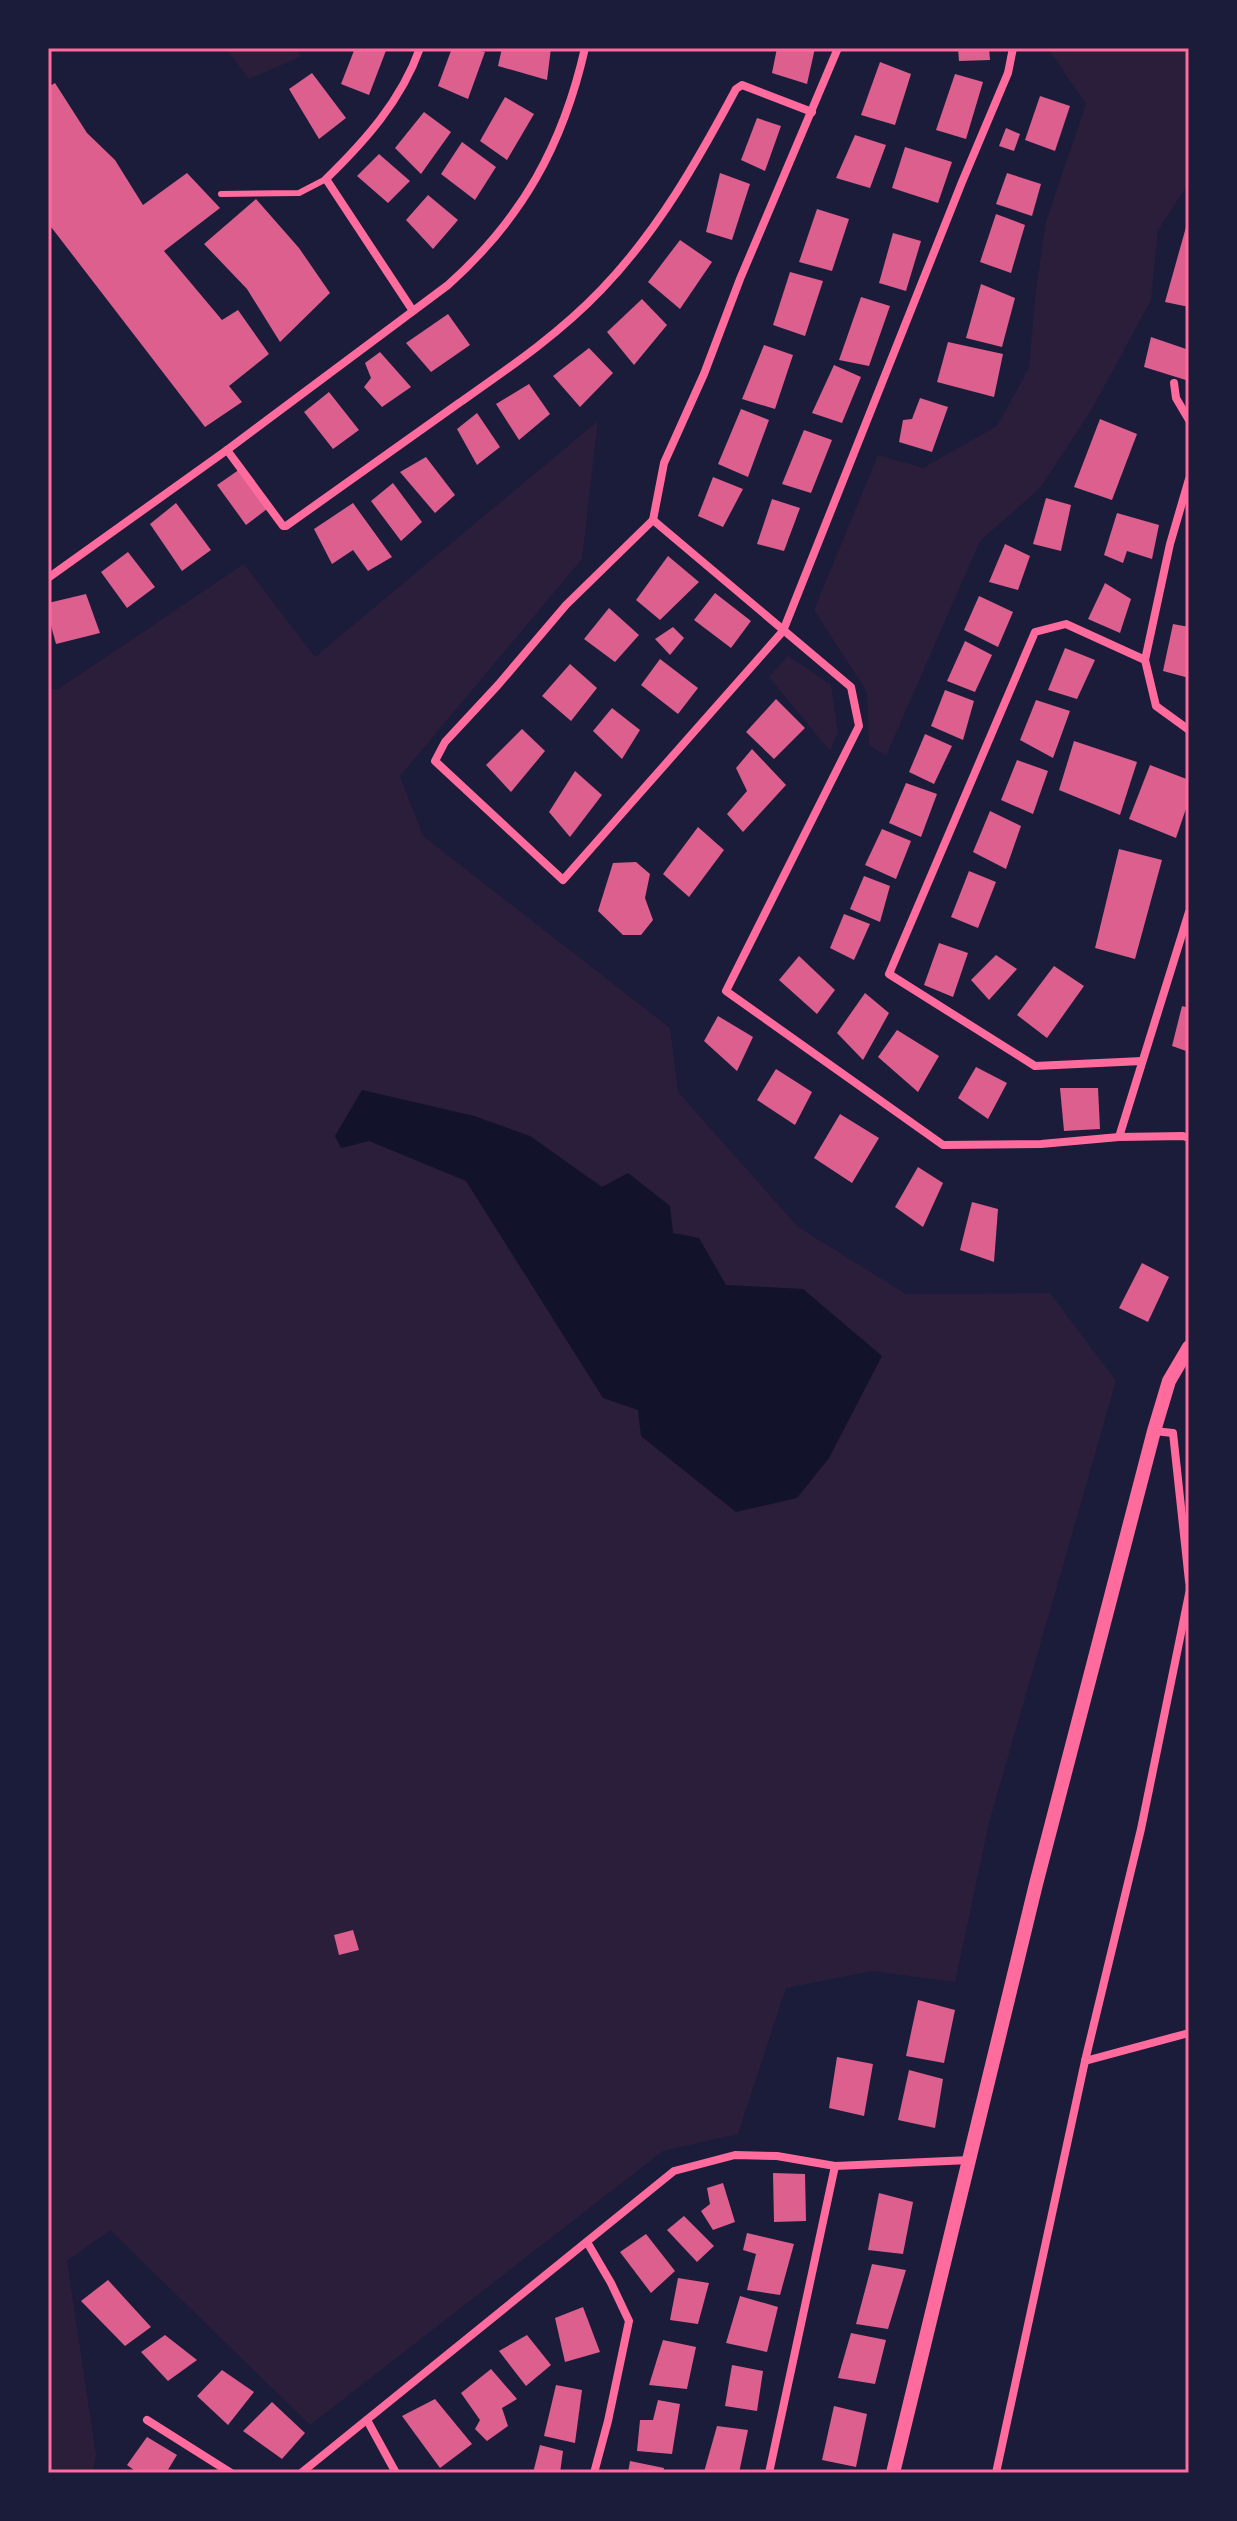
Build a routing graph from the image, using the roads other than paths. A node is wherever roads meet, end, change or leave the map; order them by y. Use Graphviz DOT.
graph roads {
  1 [pos="420,48"];
  2 [pos="585,48"];
  3 [pos="838,48"];
  4 [pos="1013,48"];
  5 [pos="812,112"];
  6 [pos="326,179"];
  7 [pos="221,194"];
  8 [pos="413,311"];
  9 [pos="1174,383"];
  10 [pos="1189,420"];
  11 [pos="227,450"];
  12 [pos="1189,479"];
  13 [pos="653,520"];
  14 [pos="48,578"];
  15 [pos="783,631"];
  16 [pos="1145,660"];
  17 [pos="1189,730"];
  18 [pos="1189,912"];
  19 [pos="1142,1061"];
  20 [pos="1119,1137"];
  21 [pos="1189,1138"];
  22 [pos="1189,1347"];
  23 [pos="1154,1431"];
  24 [pos="1189,1581"];
  25 [pos="1189,1594"];
  26 [pos="1189,2033"];
  27 [pos="1085,2061"];
  28 [pos="971,2159"];
  29 [pos="835,2166"];
  30 [pos="587,2242"];
  31 [pos="147,2420"];
  32 [pos="367,2420"];
  33 [pos="231,2473"];
  34 [pos="301,2473"];
  35 [pos="396,2473"];
  36 [pos="594,2473"];
  37 [pos="769,2473"];
  38 [pos="893,2473"];
  39 [pos="996,2473"];
  1 -- 6 [label="street"];
  2 -- 8 [label="street"];
  3 -- 5 [label="street"];
  4 -- 15 [label="street"];
  5 -- 11 [label="street"];
  5 -- 13 [label="street"];
  6 -- 7 [label="lane"];
  6 -- 8 [label="street"];
  8 -- 11 [label="street"];
  9 -- 10 [label="street"];
  11 -- 14 [label="street"];
  12 -- 16 [label="street"];
  13 -- 15 [label="street"];
  13 -- 15 [label="street"];
  15 -- 20 [label="street"];
  16 -- 17 [label="street"];
  16 -- 19 [label="street"];
  18 -- 19 [label="street"];
  19 -- 20 [label="street"];
  20 -- 21 [label="street"];
  22 -- 23 [label="street"];
  23 -- 24 [label="street"];
  23 -- 28 [label="street"];
  25 -- 27 [label="street"];
  26 -- 27 [label="street"];
  27 -- 39 [label="street"];
  28 -- 29 [label="street"];
  28 -- 38 [label="street"];
  29 -- 30 [label="street"];
  29 -- 37 [label="street"];
  30 -- 32 [label="street"];
  30 -- 36 [label="street"];
  31 -- 33 [label="street"];
  32 -- 34 [label="street"];
  32 -- 35 [label="street"];
}
